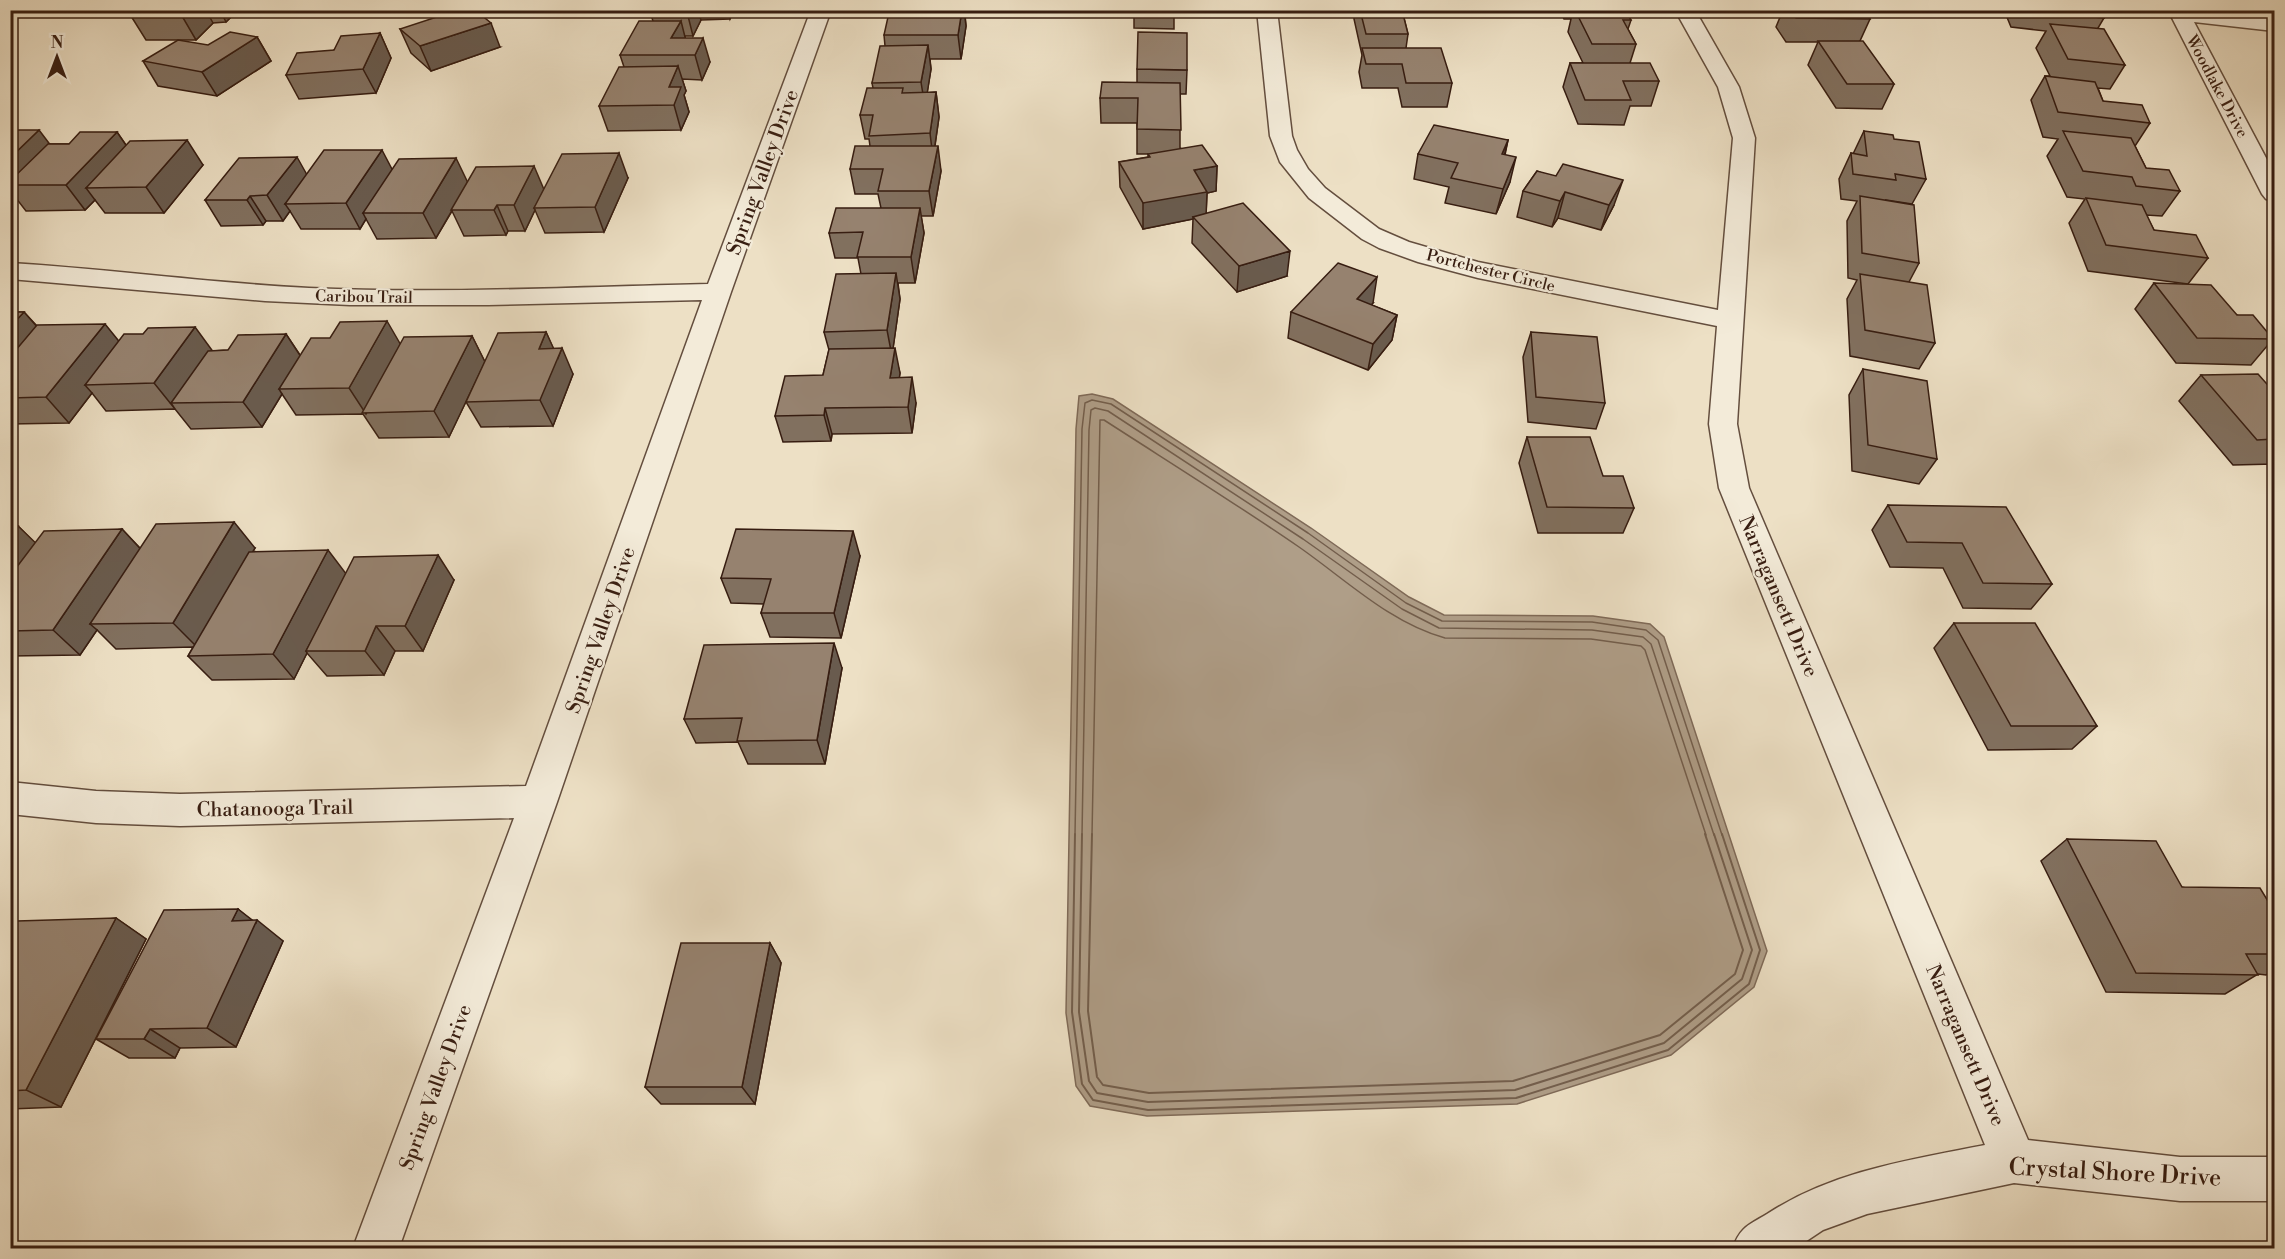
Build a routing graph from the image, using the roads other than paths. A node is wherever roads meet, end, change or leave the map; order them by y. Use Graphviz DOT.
graph roads {
  1 [pos="821,10"];
  2 [pos="1267,10"];
  3 [pos="1685,10"];
  4 [pos="2179,12"];
  5 [pos="2274,25"];
  6 [pos="2274,194"];
  7 [pos="10,271"];
  8 [pos="718,292"];
  9 [pos="1730,321"];
  10 [pos="10,798"];
  11 [pos="539,802"];
  12 [pos="2014,1161"];
  13 [pos="2274,1179"];
  14 [pos="376,1248"];
  15 [pos="1756,1248"];
  1 -- 8 [label="street, Spring Valley Drive"];
  2 -- 9 [label="street, Portchester Circle"];
  3 -- 9 [label="street, Narragansett Drive"];
  4 -- 5 [label="street"];
  4 -- 6 [label="street, Woodlake Drive"];
  7 -- 8 [label="street, Caribou Trail"];
  8 -- 11 [label="street, Spring Valley Drive"];
  9 -- 12 [label="street, Narragansett Drive"];
  10 -- 11 [label="street, Chatanooga Trail"];
  11 -- 14 [label="street, Spring Valley Drive"];
  12 -- 13 [label="street, Crystal Shore Drive"];
  12 -- 15 [label="street, Crystal Shore Drive"];
}
